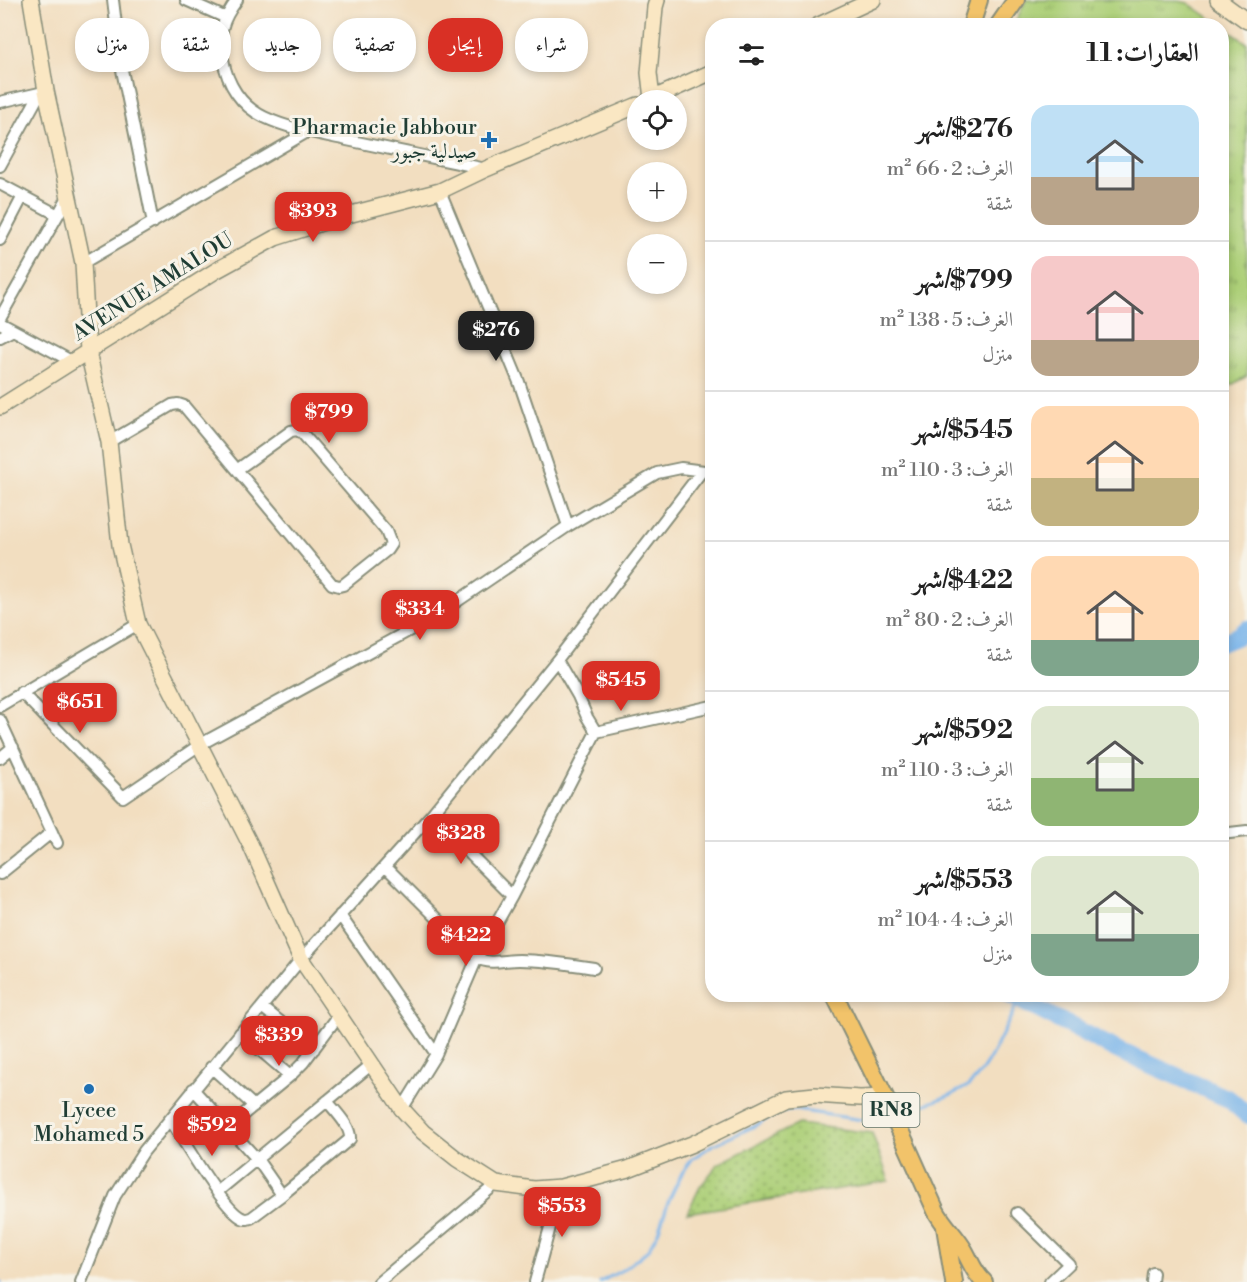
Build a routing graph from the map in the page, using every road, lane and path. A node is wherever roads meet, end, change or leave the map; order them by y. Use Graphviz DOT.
graph roads {
  1 [pos="31,0"];
  2 [pos="113,0"];
  3 [pos="186,0"];
  4 [pos="237,0"];
  5 [pos="657,0"];
  6 [pos="873,0"];
  7 [pos="979,0"];
  8 [pos="1016,0"];
  9 [pos="1218,0"];
  10 [pos="224,17"];
  11 [pos="834,18"];
  12 [pos="973,18"];
  13 [pos="1004,18"];
  14 [pos="1247,21"];
  15 [pos="705,75"];
  16 [pos="650,90"];
  17 [pos="672,90"];
  18 [pos="43,92"];
  19 [pos="0,102"];
  20 [pos="627,110"];
  21 [pos="309,131"];
  22 [pos="0,166"];
  23 [pos="486,169"];
  24 [pos="0,184"];
  25 [pos="440,191"];
  26 [pos="23,196"];
  27 [pos="68,197"];
  28 [pos="58,215"];
  29 [pos="153,223"];
  30 [pos="0,240"];
  31 [pos="82,263"];
  32 [pos="0,318"];
  33 [pos="0,323"];
  34 [pos="13,330"];
  35 [pos="0,337"];
  36 [pos="88,352"];
  37 [pos="73,362"];
  38 [pos="0,407"];
  39 [pos="109,442"];
  40 [pos="237,469"];
  41 [pos="705,472"];
  42 [pos="705,475"];
  43 [pos="568,526"];
  44 [pos="138,624"];
  45 [pos="557,660"];
  46 [pos="21,692"];
  47 [pos="0,706"];
  48 [pos="705,708"];
  49 [pos="0,720"];
  50 [pos="596,732"];
  51 [pos="201,744"];
  52 [pos="13,747"];
  53 [pos="0,758"];
  54 [pos="431,815"];
  55 [pos="1247,831"];
  56 [pos="52,832"];
  57 [pos="1229,833"];
  58 [pos="57,843"];
  59 [pos="385,866"];
  60 [pos="0,874"];
  61 [pos="512,896"];
  62 [pos="340,915"];
  63 [pos="477,958"];
  64 [pos="301,959"];
  65 [pos="594,968"];
  66 [pos="838,1002"];
  67 [pos="262,1007"];
  68 [pos="339,1016"];
  69 [pos="240,1033"];
  70 [pos="314,1049"];
  71 [pos="436,1054"];
  72 [pos="372,1064"];
  73 [pos="211,1067"];
  74 [pos="290,1076"];
  75 [pos="193,1089"];
  76 [pos="885,1097"];
  77 [pos="327,1101"];
  78 [pos="254,1106"];
  79 [pos="402,1109"];
  80 [pos="170,1119"];
  81 [pos="228,1127"];
  82 [pos="257,1158"];
  83 [pos="496,1184"];
  84 [pos="561,1187"];
  85 [pos="217,1192"];
  86 [pos="282,1195"];
  87 [pos="1017,1213"];
  88 [pos="945,1226"];
  89 [pos="980,1279"];
  90 [pos="81,1282"];
  91 [pos="379,1282"];
  92 [pos="535,1282"];
  93 [pos="956,1282"];
  94 [pos="1050,1282"];
  1 -- 18 [label="street"];
  2 -- 29 [label="street"];
  3 -- 10 [label="street"];
  4 -- 10 [label="street"];
  5 -- 16 [label="street"];
  6 -- 11 [label="street"];
  7 -- 12 [label="main road"];
  8 -- 13 [label="main road"];
  9 -- 14 [label="street"];
  10 -- 21 [label="street"];
  15 -- 17 [label="street"];
  18 -- 19 [label="street"];
  18 -- 22 [label="street"];
  18 -- 27 [label="street"];
  20 -- 23 [label="street, AVENUE AMALOU"];
  21 -- 23 [label="street"];
  21 -- 29 [label="street"];
  23 -- 25 [label="street, AVENUE AMALOU"];
  24 -- 26 [label="street"];
  25 -- 36 [label="street, AVENUE AMALOU"];
  25 -- 43 [label="street"];
  26 -- 28 [label="street"];
  26 -- 30 [label="street"];
  27 -- 28 [label="street"];
  27 -- 31 [label="street"];
  28 -- 32 [label="street"];
  29 -- 31 [label="street"];
  31 -- 36 [label="street"];
  33 -- 34 [label="street"];
  34 -- 35 [label="street"];
  34 -- 37 [label="street"];
  36 -- 37 [label="street, AVENUE AMALOU"];
  36 -- 39 [label="street"];
  37 -- 38 [label="street, AVENUE AMALOU"];
  39 -- 40 [label="street"];
  39 -- 44 [label="street"];
  40 -- 40 [label="street"];
  41 -- 43 [label="street"];
  42 -- 45 [label="street"];
  43 -- 51 [label="street"];
  44 -- 46 [label="street"];
  44 -- 51 [label="street"];
  45 -- 50 [label="street"];
  45 -- 54 [label="street"];
  46 -- 47 [label="street"];
  46 -- 51 [label="street"];
  48 -- 50 [label="street"];
  49 -- 52 [label="street"];
  50 -- 61 [label="street"];
  51 -- 64 [label="street"];
  52 -- 53 [label="street"];
  52 -- 56 [label="street"];
  54 -- 59 [label="street"];
  54 -- 61 [label="street"];
  55 -- 57 [label="street"];
  56 -- 58 [label="street"];
  56 -- 60 [label="street"];
  59 -- 62 [label="street"];
  59 -- 63 [label="street"];
  61 -- 63 [label="street"];
  62 -- 64 [label="street"];
  62 -- 71 [label="street"];
  63 -- 65 [label="street"];
  63 -- 71 [label="street"];
  64 -- 67 [label="street"];
  64 -- 68 [label="street"];
  66 -- 76 [label="main road, RN8"];
  67 -- 69 [label="street"];
  67 -- 70 [label="street"];
  68 -- 70 [label="street"];
  68 -- 72 [label="street"];
  69 -- 73 [label="street"];
  69 -- 74 [label="street"];
  70 -- 74 [label="street"];
  71 -- 79 [label="street"];
  72 -- 77 [label="street"];
  72 -- 79 [label="street"];
  73 -- 75 [label="street"];
  73 -- 78 [label="street"];
  74 -- 78 [label="street"];
  75 -- 80 [label="street"];
  75 -- 81 [label="street"];
  76 -- 84 [label="street"];
  76 -- 88 [label="main road, RN8"];
  77 -- 82 [label="street"];
  77 -- 86 [label="street"];
  78 -- 81 [label="street"];
  79 -- 83 [label="street"];
  80 -- 85 [label="street"];
  80 -- 90 [label="street"];
  81 -- 82 [label="street"];
  82 -- 85 [label="street"];
  82 -- 86 [label="street"];
  83 -- 84 [label="street"];
  83 -- 91 [label="street"];
  84 -- 92 [label="street"];
  85 -- 86 [label="street"];
  87 -- 94 [label="street"];
  88 -- 89 [label="main road, RN8"];
  88 -- 93 [label="main road, RN8"];
  89 -- 93 [label="main road, RN8"];
}
